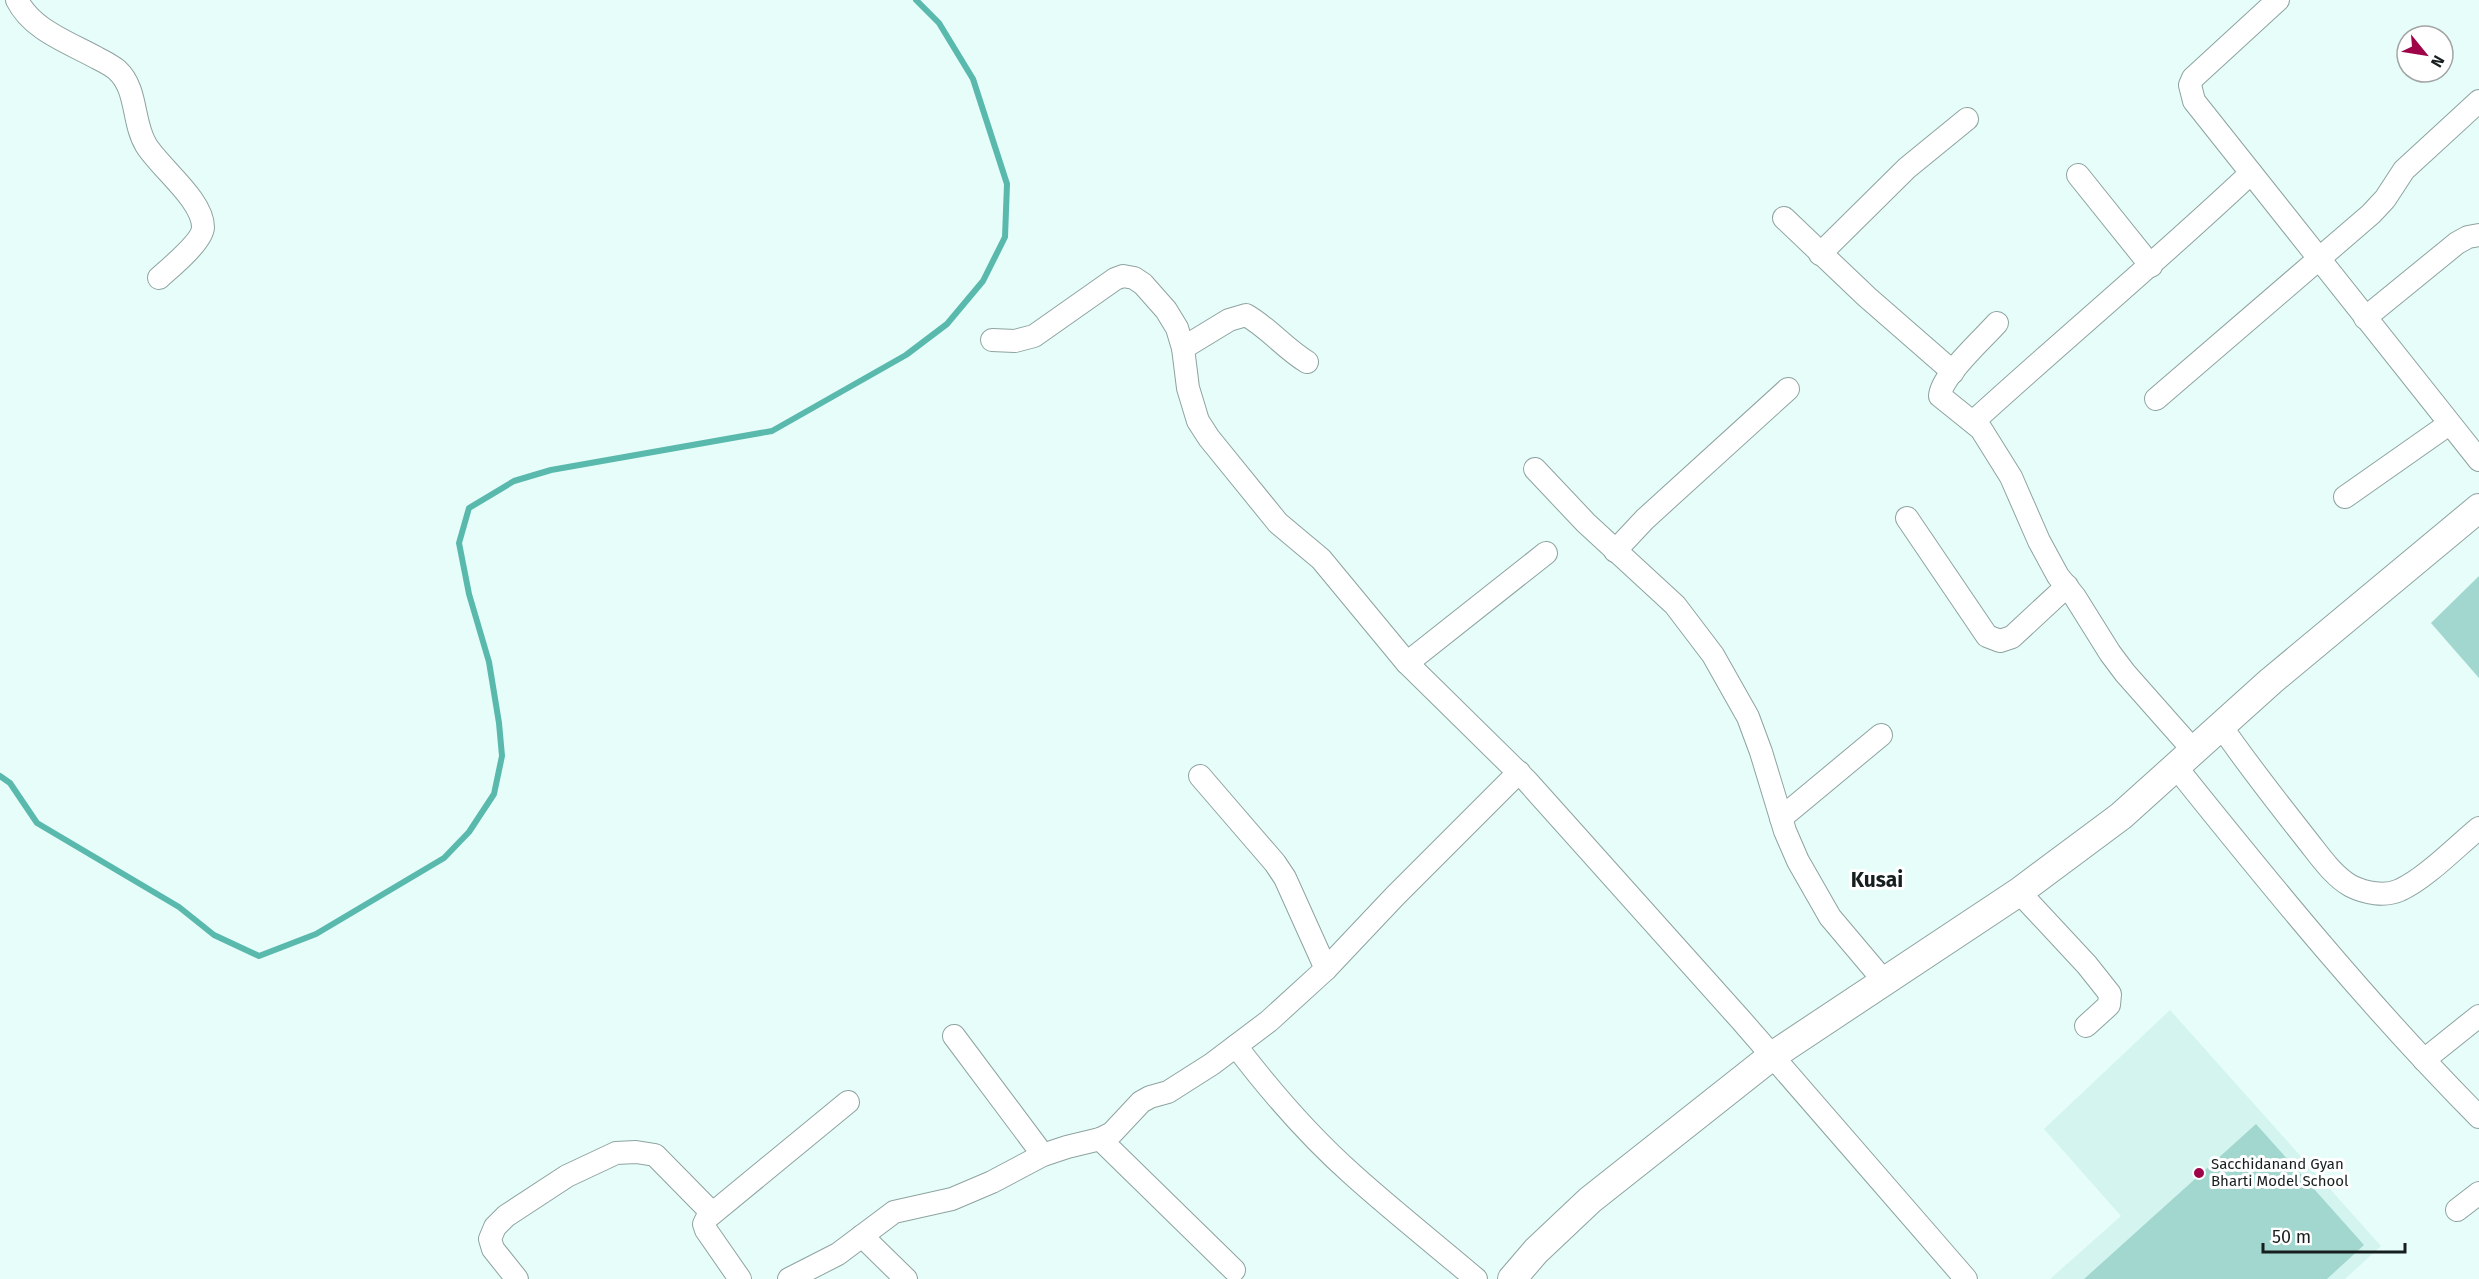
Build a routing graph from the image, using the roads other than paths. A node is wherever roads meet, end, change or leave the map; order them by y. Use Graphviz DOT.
graph roads {
  1 [pos="17,0"];
  2 [pos="2278,0"];
  3 [pos="2479,101"];
  4 [pos="1967,119"];
  5 [pos="2251,172"];
  6 [pos="2078,175"];
  7 [pos="1784,218"];
  8 [pos="2479,235"];
  9 [pos="1820,254"];
  10 [pos="2318,260"];
  11 [pos="2151,266"];
  12 [pos="159,279"];
  13 [pos="2365,318"];
  14 [pos="1997,323"];
  15 [pos="992,340"];
  16 [pos="1183,348"];
  17 [pos="1307,362"];
  18 [pos="1953,372"];
  19 [pos="1788,389"];
  20 [pos="2156,399"];
  21 [pos="1973,422"];
  22 [pos="2449,424"];
  23 [pos="2479,460"];
  24 [pos="1535,469"];
  25 [pos="2345,497"];
  26 [pos="2479,508"];
  27 [pos="1907,518"];
  28 [pos="1616,551"];
  29 [pos="1546,553"];
  30 [pos="2067,586"];
  31 [pos="1407,663"];
  32 [pos="2221,726"];
  33 [pos="1881,735"];
  34 [pos="2185,759"];
  35 [pos="1519,772"];
  36 [pos="1200,776"];
  37 [pos="1781,818"];
  38 [pos="2479,828"];
  39 [pos="2019,892"];
  40 [pos="1326,969"];
  41 [pos="1884,981"];
  42 [pos="2479,1016"];
  43 [pos="2086,1026"];
  44 [pos="954,1036"];
  45 [pos="1236,1046"];
  46 [pos="1772,1056"];
  47 [pos="2424,1060"];
  48 [pos="848,1102"];
  49 [pos="2479,1117"];
  50 [pos="1100,1139"];
  51 [pos="1043,1155"];
  52 [pos="2479,1193"];
  53 [pos="2457,1210"];
  54 [pos="712,1213"];
  55 [pos="862,1236"];
  56 [pos="1234,1270"];
  57 [pos="517,1279"];
  58 [pos="740,1279"];
  59 [pos="789,1279"];
  60 [pos="906,1279"];
  61 [pos="1476,1279"];
  62 [pos="1512,1279"];
  63 [pos="1965,1279"];
  1 -- 12 [label="street"];
  2 -- 5 [label="street"];
  3 -- 10 [label="street"];
  4 -- 9 [label="street"];
  5 -- 10 [label="street"];
  5 -- 11 [label="street"];
  6 -- 11 [label="street"];
  7 -- 9 [label="street"];
  8 -- 13 [label="street"];
  9 -- 18 [label="street"];
  10 -- 13 [label="street"];
  10 -- 20 [label="street"];
  11 -- 21 [label="street"];
  13 -- 22 [label="street"];
  14 -- 18 [label="street"];
  15 -- 16 [label="street"];
  16 -- 17 [label="street"];
  16 -- 31 [label="street"];
  18 -- 21 [label="street"];
  19 -- 28 [label="street"];
  21 -- 30 [label="street"];
  22 -- 23 [label="street"];
  22 -- 25 [label="street"];
  24 -- 28 [label="street"];
  26 -- 32 [label="main road"];
  27 -- 30 [label="street"];
  28 -- 37 [label="street"];
  29 -- 31 [label="street"];
  30 -- 34 [label="street"];
  31 -- 35 [label="street"];
  32 -- 34 [label="main road"];
  32 -- 38 [label="street"];
  33 -- 37 [label="street"];
  34 -- 39 [label="main road"];
  34 -- 47 [label="street"];
  35 -- 40 [label="street"];
  35 -- 46 [label="street"];
  36 -- 40 [label="street"];
  37 -- 41 [label="street"];
  39 -- 41 [label="main road"];
  39 -- 43 [label="street"];
  40 -- 45 [label="street"];
  41 -- 46 [label="main road"];
  42 -- 47 [label="street"];
  44 -- 51 [label="street"];
  45 -- 50 [label="street"];
  45 -- 61 [label="street"];
  46 -- 62 [label="main road"];
  46 -- 63 [label="street"];
  47 -- 49 [label="street"];
  48 -- 54 [label="street"];
  50 -- 51 [label="street"];
  50 -- 56 [label="street"];
  51 -- 55 [label="street"];
  52 -- 53 [label="street"];
  54 -- 57 [label="street"];
  54 -- 58 [label="street"];
  55 -- 59 [label="street"];
  55 -- 60 [label="street"];
}
